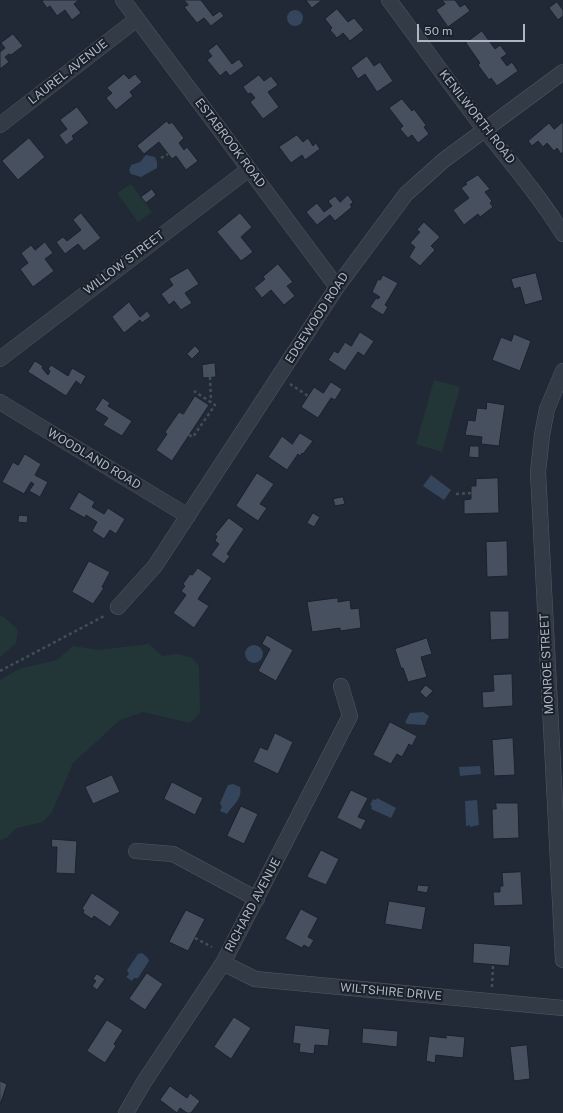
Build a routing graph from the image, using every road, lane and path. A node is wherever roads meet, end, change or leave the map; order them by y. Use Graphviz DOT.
graph roads {
  1 [pos="123,0"];
  2 [pos="389,0"];
  3 [pos="137,19"];
  4 [pos="563,72"];
  5 [pos="0,125"];
  6 [pos="485,129"];
  7 [pos="168,154"];
  8 [pos="161,158"];
  9 [pos="249,169"];
  10 [pos="563,234"];
  11 [pos="337,287"];
  12 [pos="0,359"];
  13 [pos="563,371"];
  14 [pos="279,376"];
  15 [pos="210,378"];
  16 [pos="194,391"];
  17 [pos="308,396"];
  18 [pos="0,402"];
  19 [pos="211,402"];
  20 [pos="189,435"];
  21 [pos="471,493"];
  22 [pos="456,494"];
  23 [pos="188,516"];
  24 [pos="118,607"];
  25 [pos="0,671"];
  26 [pos="341,686"];
  27 [pos="136,851"];
  28 [pos="257,899"];
  29 [pos="195,938"];
  30 [pos="212,947"];
  31 [pos="563,960"];
  32 [pos="223,963"];
  33 [pos="493,965"];
  34 [pos="492,987"];
  35 [pos="563,1008"];
  36 [pos="126,1113"];
  1 -- 3 [label="street, ESTABROOK ROAD"];
  2 -- 6 [label="street, KENILWORTH ROAD"];
  3 -- 5 [label="street, LAUREL AVENUE"];
  3 -- 9 [label="street, ESTABROOK ROAD"];
  4 -- 6 [label="street, EDGEWOOD ROAD"];
  6 -- 10 [label="street, KENILWORTH ROAD"];
  6 -- 11 [label="street, EDGEWOOD ROAD"];
  7 -- 8 [label="path"];
  9 -- 11 [label="street, ESTABROOK ROAD"];
  9 -- 12 [label="street, WILLOW STREET"];
  11 -- 14 [label="street, EDGEWOOD ROAD"];
  13 -- 31 [label="street, MONROE STREET"];
  14 -- 17 [label="path"];
  14 -- 23 [label="street, EDGEWOOD ROAD"];
  15 -- 19 [label="path"];
  16 -- 19 [label="path"];
  18 -- 23 [label="street, WOODLAND ROAD"];
  19 -- 20 [label="path"];
  21 -- 22 [label="path"];
  23 -- 24 [label="street, EDGEWOOD ROAD"];
  24 -- 25 [label="path"];
  26 -- 28 [label="street, RICHARD AVENUE"];
  27 -- 28 [label="street"];
  28 -- 32 [label="street, RICHARD AVENUE"];
  29 -- 30 [label="path"];
  32 -- 35 [label="street, WILTSHIRE DRIVE"];
  32 -- 36 [label="street, RICHARD AVENUE"];
  33 -- 34 [label="path"];
}
